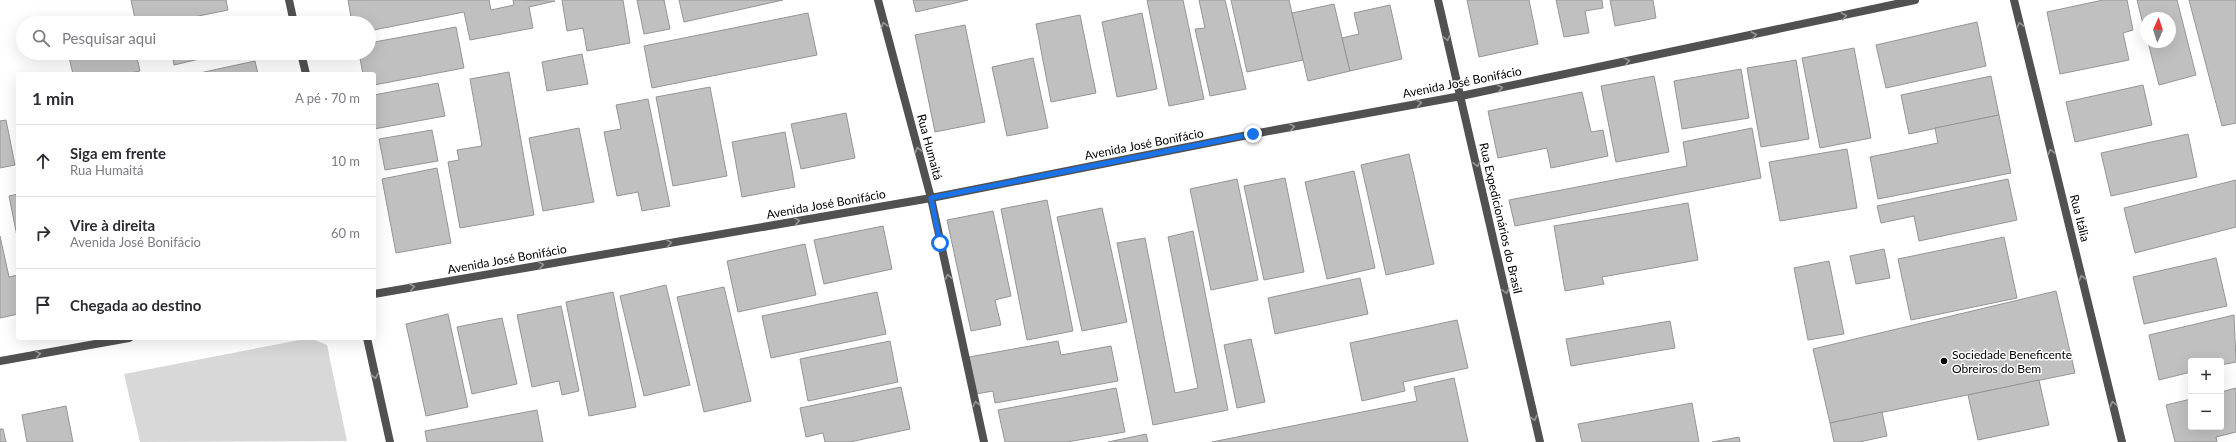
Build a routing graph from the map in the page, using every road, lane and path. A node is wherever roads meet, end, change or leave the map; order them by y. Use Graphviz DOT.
graph roads {
  1 [pos="289,0"];
  2 [pos="878,0"];
  3 [pos="1438,0"];
  4 [pos="1915,0"];
  5 [pos="2014,0"];
  6 [pos="292,16"];
  7 [pos="303,60"];
  8 [pos="306,72"];
  9 [pos="1461,96"];
  10 [pos="931,198"];
  11 [pos="376,294"];
  12 [pos="118,340"];
  13 [pos="367,340"];
  14 [pos="0,362"];
  15 [pos="390,442"];
  16 [pos="984,442"];
  17 [pos="1540,442"];
  18 [pos="2122,442"];
  1 -- 6 [label="street"];
  10 -- 2 [label="street, Rua Humaitá, one-way"];
  3 -- 9 [label="street, Rua Expedicionários do Brasil, one-way"];
  9 -- 4 [label="street, Avenida José Bonifácio, one-way"];
  18 -- 5 [label="street, Rua Itália, one-way"];
  7 -- 8 [label="street"];
  10 -- 9 [label="street, Avenida José Bonifácio, one-way"];
  9 -- 17 [label="street, Rua Expedicionários do Brasil, one-way"];
  11 -- 10 [label="street, Avenida José Bonifácio, one-way"];
  16 -- 10 [label="street, Rua Humaitá, one-way"];
  14 -- 12 [label="street, one-way"];
  13 -- 15 [label="street, one-way"];
}
